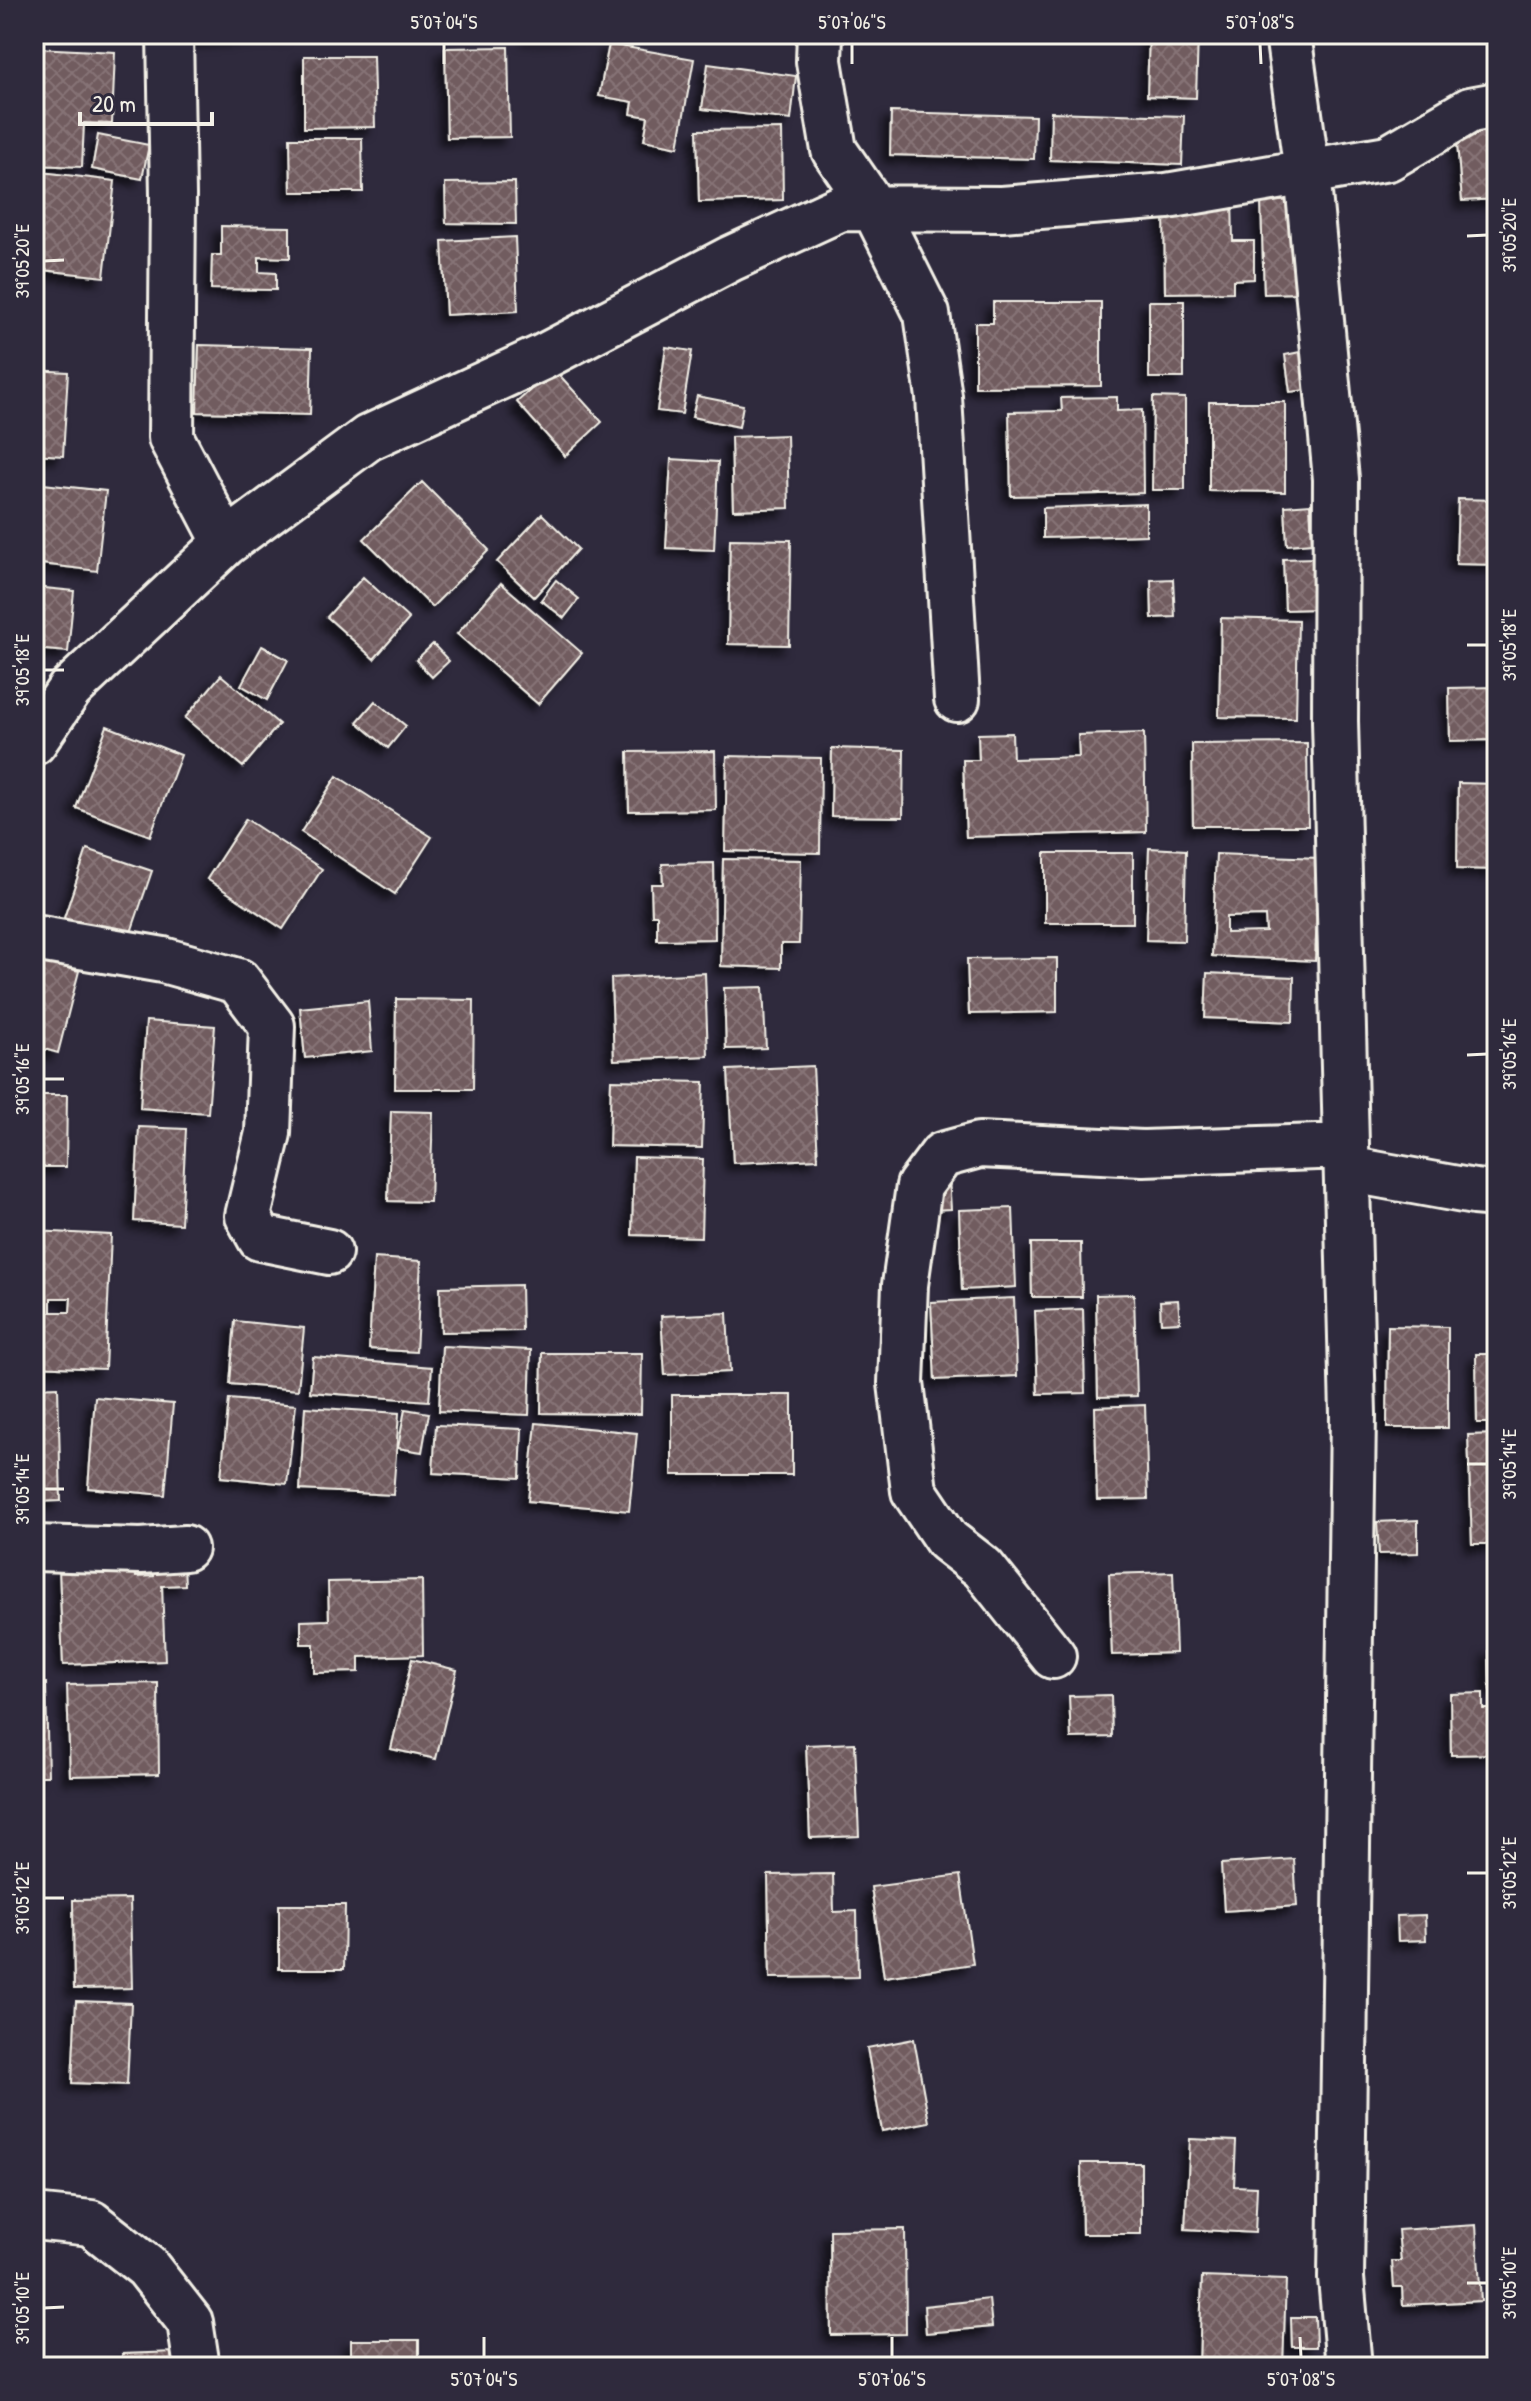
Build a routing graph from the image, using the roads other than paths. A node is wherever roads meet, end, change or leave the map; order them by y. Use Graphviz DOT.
graph roads {
  1 [pos="170,34"];
  2 [pos="820,34"];
  3 [pos="1288,34"];
  4 [pos="1497,105"];
  5 [pos="1307,172"];
  6 [pos="874,208"];
  7 [pos="226,543"];
  8 [pos="957,699"];
  9 [pos="34,742"];
  10 [pos="34,938"];
  11 [pos="1346,1158"];
  12 [pos="1497,1194"];
  13 [pos="329,1252"];
  14 [pos="34,1548"];
  15 [pos="185,1548"];
  16 [pos="1053,1656"];
  17 [pos="34,2217"];
  18 [pos="197,2367"];
  19 [pos="1349,2367"];
  1 -- 7 [label="street"];
  2 -- 6 [label="street"];
  3 -- 5 [label="street"];
  4 -- 5 [label="street"];
  5 -- 6 [label="street"];
  5 -- 11 [label="street"];
  6 -- 7 [label="street"];
  6 -- 8 [label="street"];
  7 -- 9 [label="street"];
  10 -- 13 [label="street"];
  11 -- 12 [label="street"];
  11 -- 16 [label="street"];
  11 -- 19 [label="street"];
  14 -- 15 [label="street"];
  17 -- 18 [label="street"];
}
